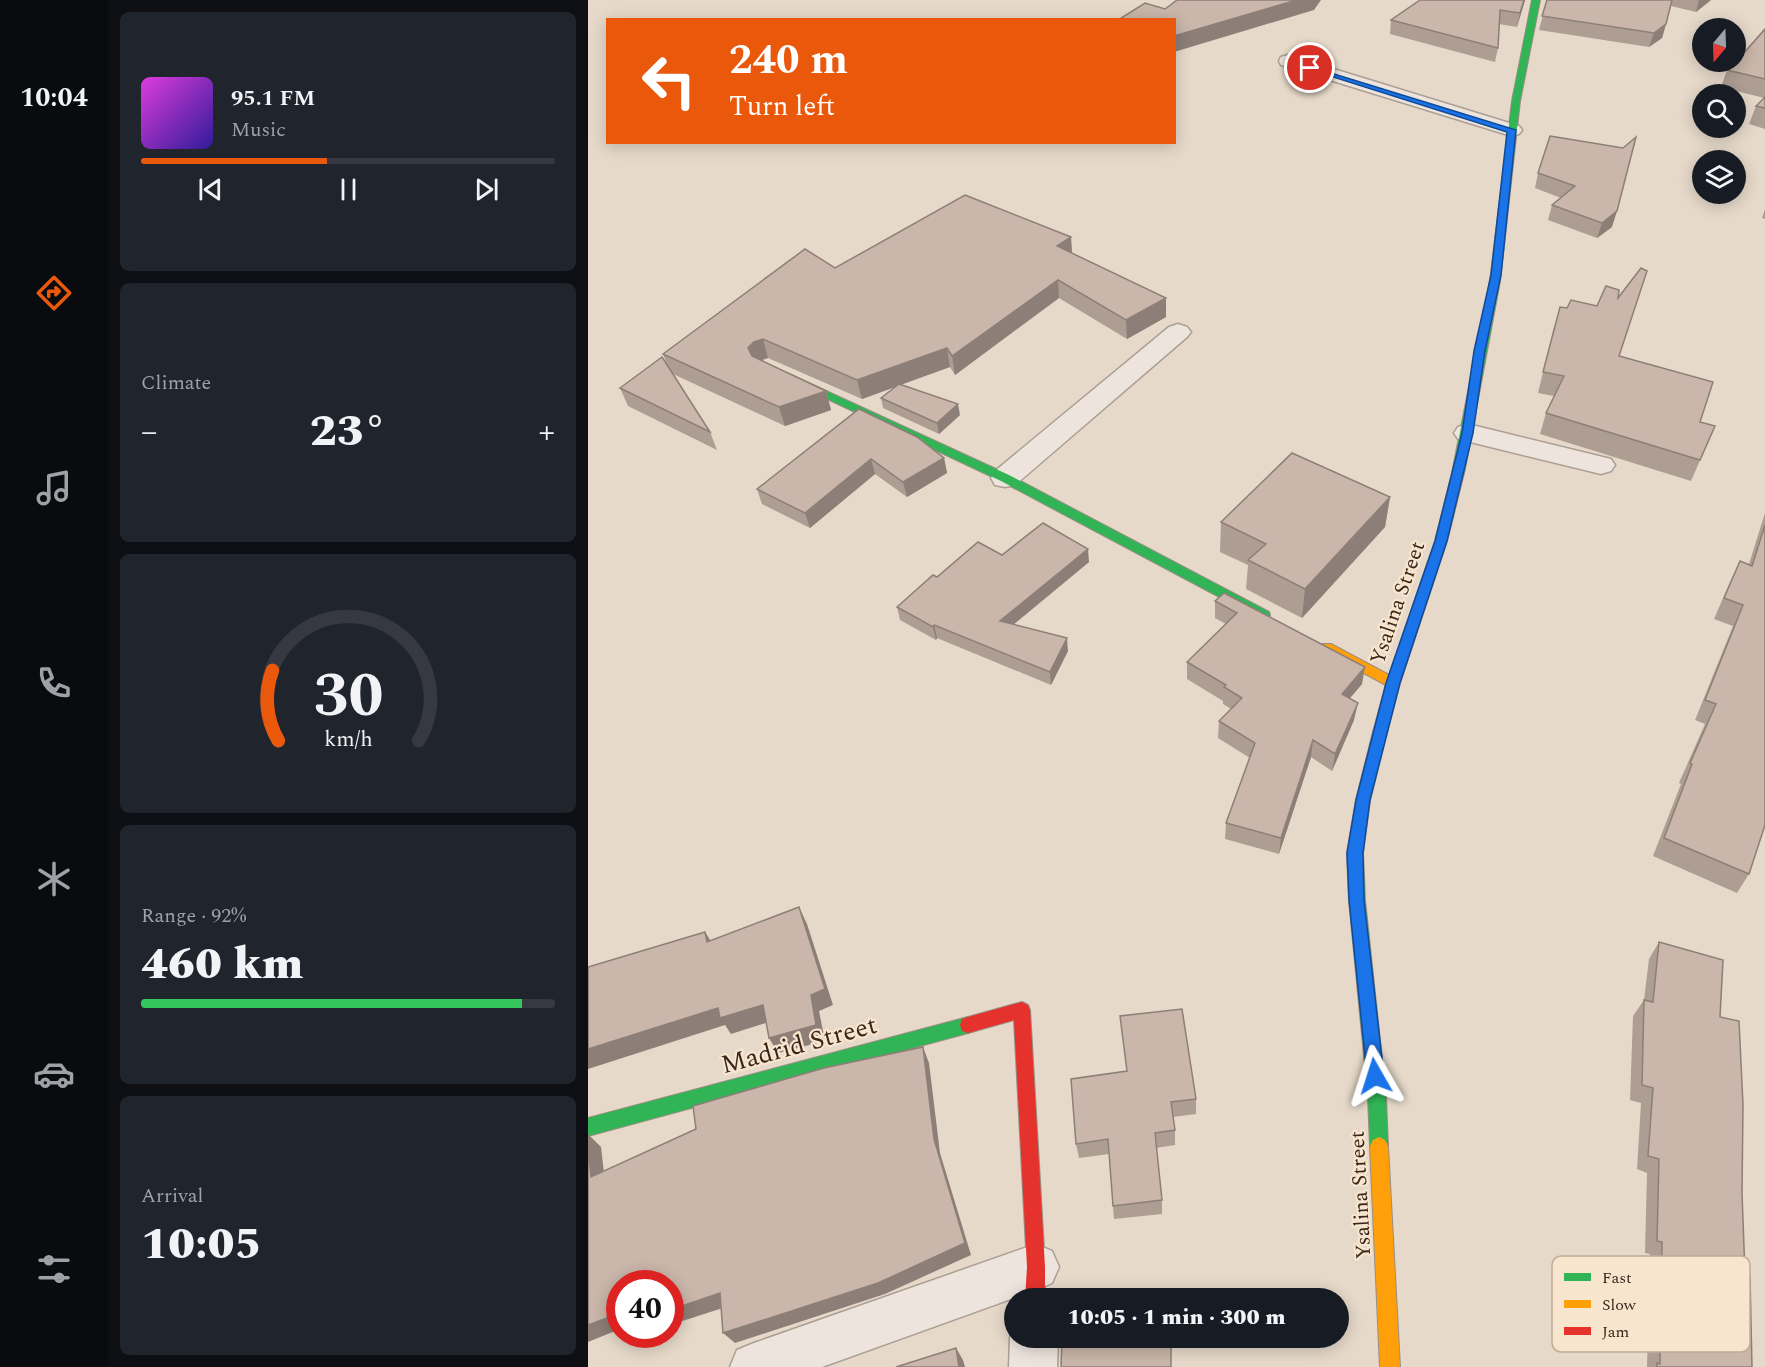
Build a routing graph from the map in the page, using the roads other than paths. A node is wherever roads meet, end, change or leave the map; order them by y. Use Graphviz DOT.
graph roads {
  1 [pos="1536,0"];
  2 [pos="1288,61"];
  3 [pos="1512,130"];
  4 [pos="1178,332"];
  5 [pos="769,368"];
  6 [pos="1468,433"];
  7 [pos="1601,465"];
  8 [pos="1005,478"];
  9 [pos="1278,622"];
  10 [pos="1309,639"];
  11 [pos="1393,683"];
  12 [pos="588,1127"];
  13 [pos="1036,1283"];
  14 [pos="1034,1348"];
  15 [pos="754,1367"];
  16 [pos="1033,1367"];
  17 [pos="1390,1367"];
  1 -- 3 [label="street, Ysalina Street"];
  2 -- 3 [label="street"];
  3 -- 6 [label="street, Ysalina Street"];
  4 -- 8 [label="street"];
  5 -- 8 [label="street"];
  6 -- 7 [label="street"];
  6 -- 11 [label="street, Ysalina Street"];
  8 -- 9 [label="street"];
  10 -- 11 [label="street"];
  11 -- 17 [label="street, Ysalina Street"];
  12 -- 13 [label="street, Madrid Street"];
  13 -- 15 [label="street"];
  14 -- 16 [label="street"];
}
